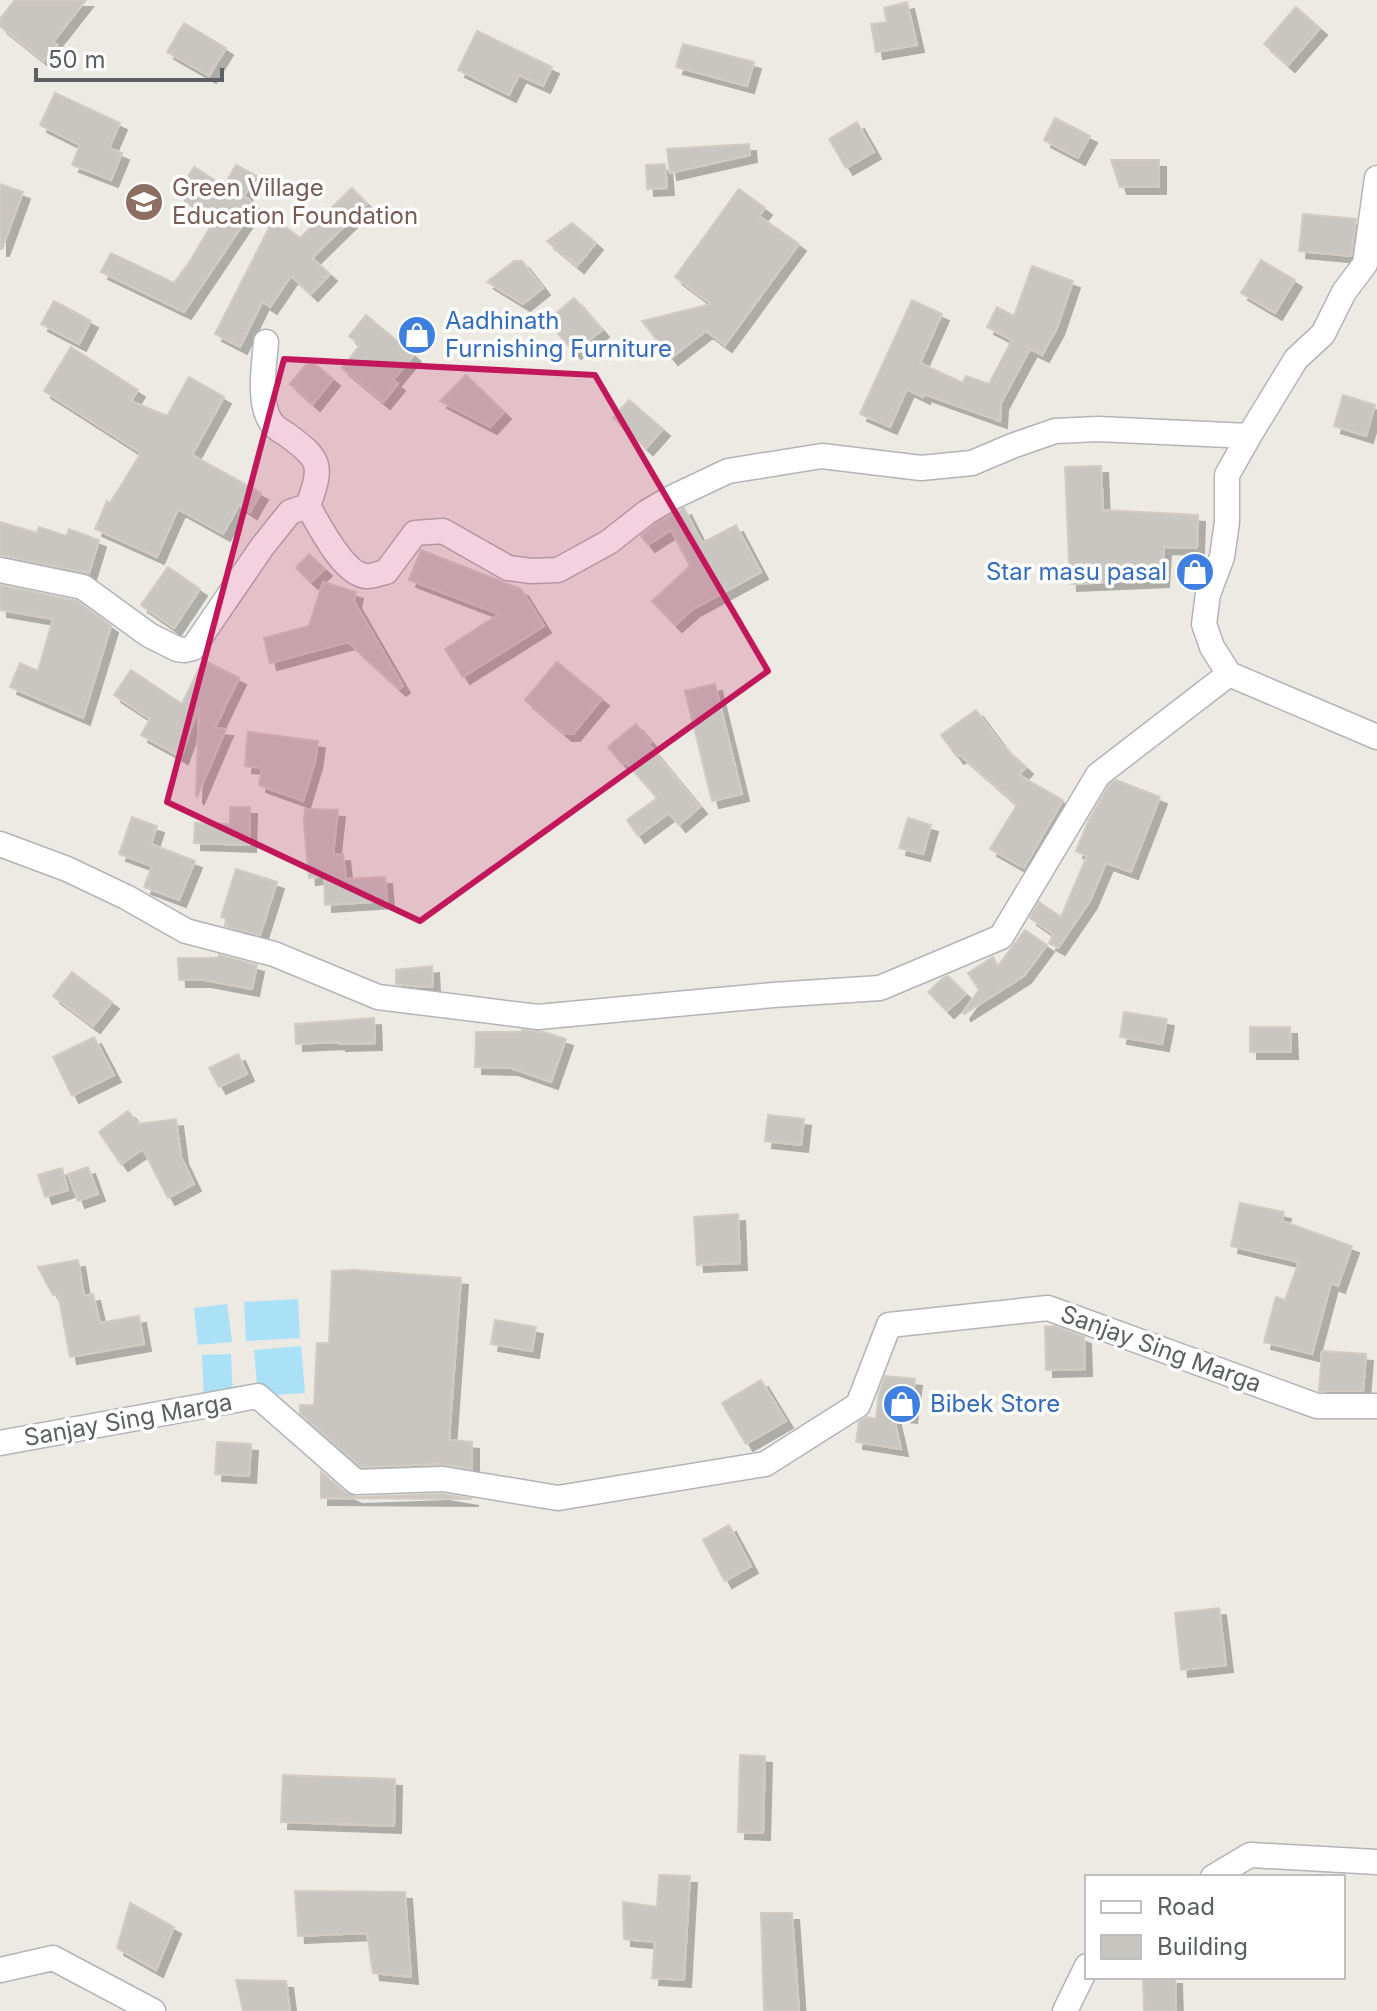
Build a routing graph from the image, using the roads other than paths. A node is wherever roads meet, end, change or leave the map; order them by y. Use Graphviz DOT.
graph roads {
  1 [pos="1377,178"];
  2 [pos="266,342"];
  3 [pos="1249,436"];
  4 [pos="308,506"];
  5 [pos="0,570"];
  6 [pos="1229,674"];
  7 [pos="1377,737"];
  8 [pos="0,844"];
  9 [pos="1377,1406"];
  10 [pos="0,1443"];
  11 [pos="1377,1862"];
  12 [pos="1216,1875"];
  13 [pos="0,1970"];
  14 [pos="1085,1970"];
  15 [pos="153,2011"];
  16 [pos="1065,2011"];
  1 -- 3 [label="street"];
  2 -- 4 [label="street"];
  3 -- 4 [label="street"];
  3 -- 6 [label="street"];
  4 -- 5 [label="street"];
  6 -- 7 [label="street"];
  6 -- 8 [label="street"];
  9 -- 10 [label="street, Sanjay Sing Marga"];
  11 -- 12 [label="street"];
  13 -- 15 [label="street"];
  14 -- 16 [label="street"];
}
